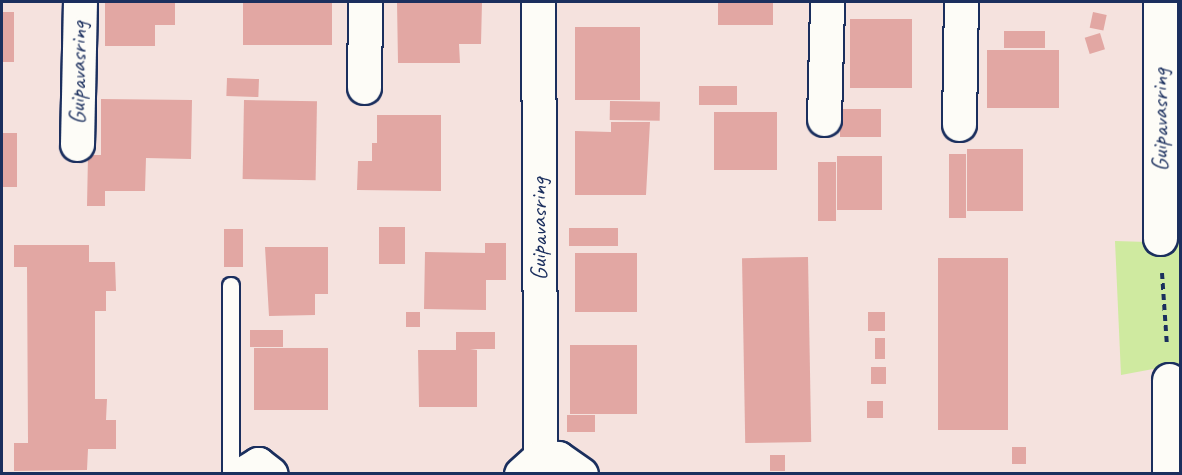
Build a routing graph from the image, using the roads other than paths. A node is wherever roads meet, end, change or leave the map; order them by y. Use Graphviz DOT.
graph roads {
  1 [pos="80,2"];
  2 [pos="365,2"];
  3 [pos="538,2"];
  4 [pos="827,2"];
  5 [pos="961,2"];
  6 [pos="1160,2"];
  7 [pos="364,87"];
  8 [pos="824,119"];
  9 [pos="959,124"];
  10 [pos="77,144"];
  11 [pos="1160,238"];
  12 [pos="231,286"];
  13 [pos="1169,380"];
  14 [pos="531,465"];
  15 [pos="231,474"];
  16 [pos="242,474"];
  17 [pos="271,474"];
  18 [pos="580,474"];
  19 [pos="1169,474"];
  1 -- 10 [label="street, Guipavasring"];
  2 -- 7 [label="street"];
  3 -- 14 [label="street, Guipavasring"];
  4 -- 8 [label="street"];
  5 -- 9 [label="street"];
  6 -- 11 [label="street, Guipavasring"];
  12 -- 15 [label="lane"];
  13 -- 19 [label="street"];
  14 -- 18 [label="street"];
  16 -- 17 [label="street"];
}
